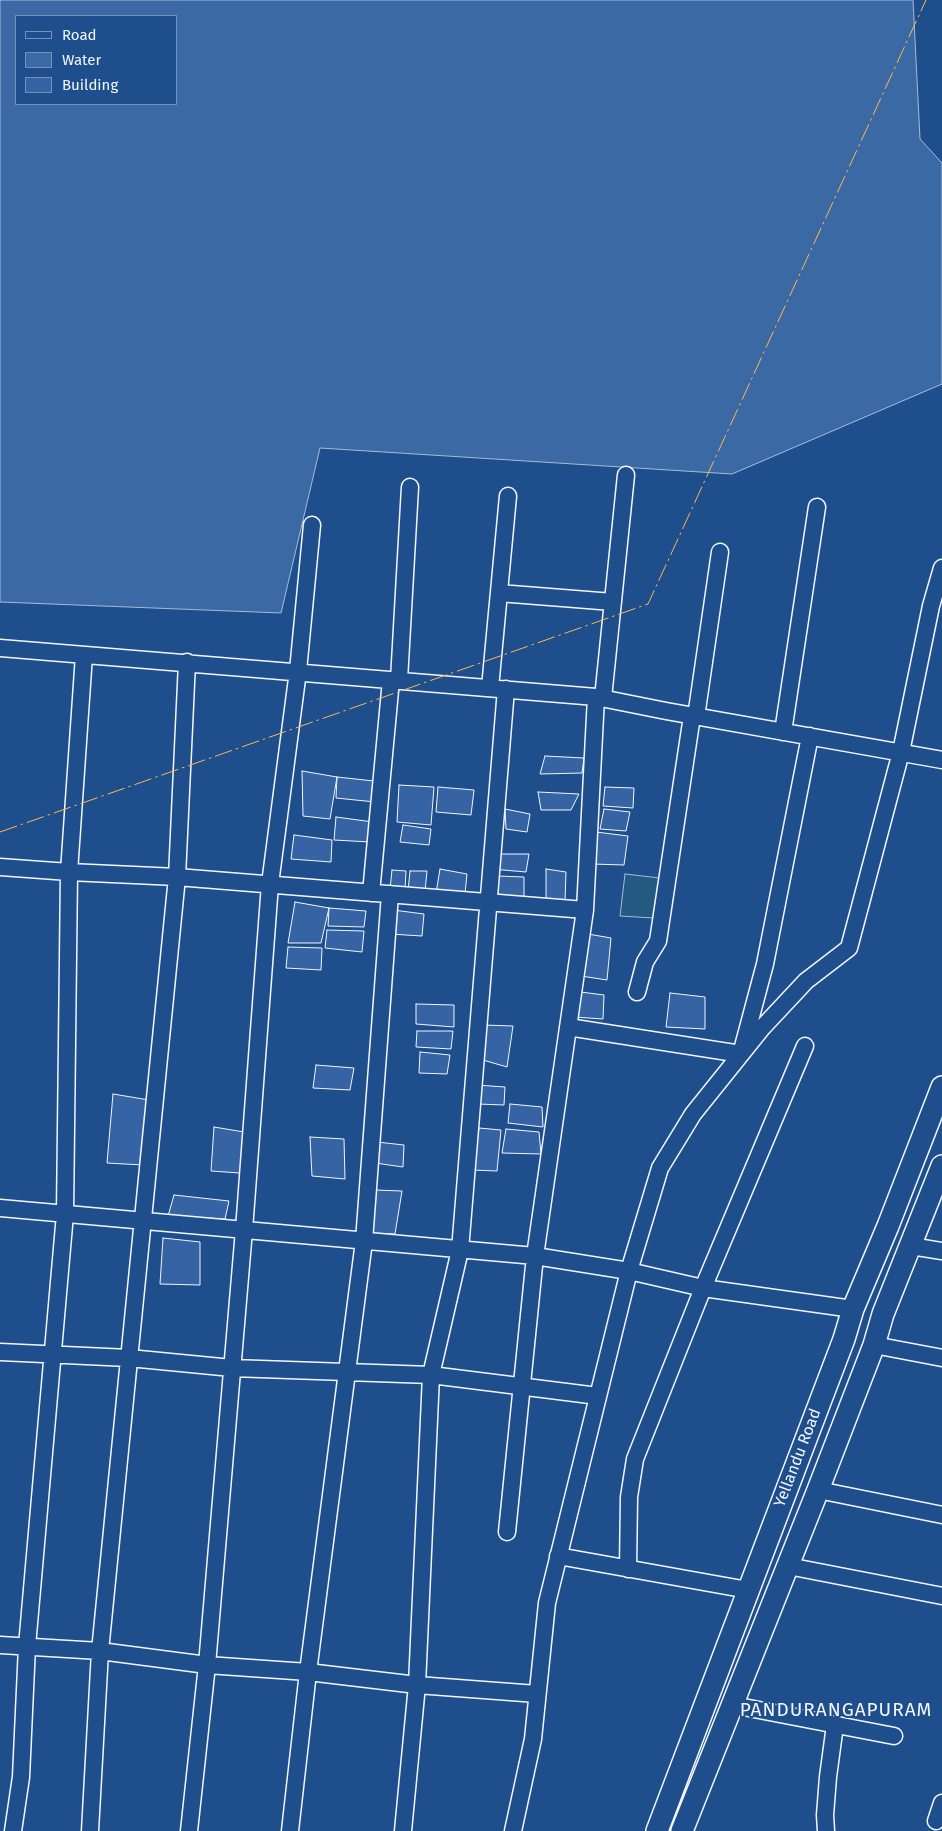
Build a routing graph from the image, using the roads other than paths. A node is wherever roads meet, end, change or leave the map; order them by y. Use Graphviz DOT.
graph roads {
  1 [pos="626,476"];
  2 [pos="410,487"];
  3 [pos="508,496"];
  4 [pos="817,507"];
  5 [pos="312,525"];
  6 [pos="720,552"];
  7 [pos="942,568"];
  8 [pos="499,593"];
  9 [pos="613,602"];
  10 [pos="0,648"];
  11 [pos="84,655"];
  12 [pos="187,662"];
  13 [pos="298,672"];
  14 [pos="395,680"];
  15 [pos="498,689"];
  16 [pos="599,698"];
  17 [pos="694,716"];
  18 [pos="783,732"];
  19 [pos="810,736"];
  20 [pos="902,752"];
  21 [pos="942,760"];
  22 [pos="0,867"];
  23 [pos="69,872"];
  24 [pos="177,877"];
  25 [pos="270,884"];
  26 [pos="371,893"];
  27 [pos="390,894"];
  28 [pos="489,902"];
  29 [pos="584,910"];
  30 [pos="637,992"];
  31 [pos="568,1027"];
  32 [pos="805,1046"];
  33 [pos="741,1054"];
  34 [pos="942,1087"];
  35 [pos="942,1166"];
  36 [pos="0,1208"];
  37 [pos="65,1214"];
  38 [pos="143,1221"];
  39 [pos="244,1230"];
  40 [pos="364,1241"];
  41 [pos="911,1246"];
  42 [pos="460,1250"];
  43 [pos="942,1251"];
  44 [pos="535,1256"];
  45 [pos="629,1271"];
  46 [pos="703,1288"];
  47 [pos="853,1308"];
  48 [pos="874,1345"];
  49 [pos="0,1352"];
  50 [pos="53,1355"];
  51 [pos="129,1358"];
  52 [pos="942,1358"];
  53 [pos="232,1368"];
  54 [pos="347,1372"];
  55 [pos="431,1375"];
  56 [pos="523,1386"];
  57 [pos="598,1396"];
  58 [pos="818,1490"];
  59 [pos="942,1515"];
  60 [pos="507,1532"];
  61 [pos="558,1556"];
  62 [pos="788,1566"];
  63 [pos="628,1569"];
  64 [pos="748,1590"];
  65 [pos="942,1596"];
  66 [pos="0,1645"];
  67 [pos="27,1646"];
  68 [pos="100,1651"];
  69 [pos="206,1665"];
  70 [pos="308,1672"];
  71 [pos="417,1685"];
  72 [pos="538,1694"];
  73 [pos="732,1705"];
  74 [pos="835,1725"];
  75 [pos="894,1736"];
  76 [pos="942,1804"];
  77 [pos="936,1821"];
  78 [pos="13,1831"];
  79 [pos="90,1831"];
  80 [pos="189,1831"];
  81 [pos="290,1831"];
  82 [pos="403,1831"];
  83 [pos="513,1831"];
  84 [pos="657,1831"];
  85 [pos="682,1831"];
  86 [pos="826,1831"];
  1 -- 9 [label="street"];
  2 -- 14 [label="street"];
  3 -- 8 [label="street"];
  4 -- 18 [label="street"];
  5 -- 13 [label="street"];
  6 -- 17 [label="street"];
  7 -- 20 [label="street"];
  8 -- 9 [label="street"];
  8 -- 15 [label="street"];
  9 -- 16 [label="street"];
  10 -- 11 [label="street"];
  11 -- 12 [label="street"];
  11 -- 23 [label="street"];
  12 -- 13 [label="street"];
  12 -- 24 [label="street"];
  13 -- 14 [label="street"];
  13 -- 25 [label="street"];
  14 -- 15 [label="street"];
  14 -- 26 [label="street"];
  15 -- 16 [label="street"];
  15 -- 28 [label="street"];
  16 -- 17 [label="street"];
  16 -- 29 [label="street"];
  17 -- 18 [label="street"];
  17 -- 30 [label="street"];
  18 -- 19 [label="street"];
  19 -- 20 [label="street"];
  19 -- 33 [label="street"];
  20 -- 21 [label="street"];
  20 -- 33 [label="street"];
  22 -- 23 [label="street"];
  23 -- 24 [label="street"];
  23 -- 37 [label="street"];
  24 -- 25 [label="street"];
  24 -- 38 [label="street"];
  25 -- 26 [label="street"];
  25 -- 39 [label="street"];
  26 -- 27 [label="street"];
  27 -- 28 [label="street"];
  27 -- 40 [label="street"];
  28 -- 29 [label="street"];
  28 -- 42 [label="street"];
  29 -- 31 [label="street"];
  31 -- 33 [label="street"];
  31 -- 44 [label="street"];
  32 -- 46 [label="street"];
  33 -- 45 [label="street"];
  34 -- 47 [label="main road, Yellandu Road"];
  35 -- 41 [label="main road, Yellandu Road"];
  36 -- 37 [label="street"];
  37 -- 38 [label="street"];
  37 -- 50 [label="street"];
  38 -- 39 [label="street"];
  38 -- 51 [label="street"];
  39 -- 40 [label="street"];
  39 -- 53 [label="street"];
  40 -- 42 [label="street"];
  40 -- 54 [label="street"];
  41 -- 43 [label="street"];
  41 -- 48 [label="main road, Yellandu Road"];
  42 -- 44 [label="street"];
  42 -- 55 [label="street"];
  44 -- 45 [label="street"];
  44 -- 56 [label="street"];
  45 -- 46 [label="street"];
  45 -- 57 [label="street"];
  46 -- 47 [label="street"];
  46 -- 63 [label="street"];
  47 -- 64 [label="main road, Yellandu Road"];
  48 -- 52 [label="street"];
  48 -- 58 [label="main road, Yellandu Road"];
  49 -- 50 [label="street"];
  50 -- 51 [label="street"];
  50 -- 67 [label="street"];
  51 -- 53 [label="street"];
  51 -- 68 [label="street"];
  53 -- 54 [label="street"];
  53 -- 69 [label="street"];
  54 -- 55 [label="street"];
  54 -- 70 [label="street"];
  55 -- 56 [label="street"];
  55 -- 71 [label="street"];
  56 -- 57 [label="street"];
  56 -- 60 [label="street"];
  57 -- 61 [label="street"];
  58 -- 59 [label="street"];
  58 -- 62 [label="main road, Yellandu Road"];
  61 -- 63 [label="street"];
  61 -- 72 [label="street"];
  62 -- 65 [label="street"];
  62 -- 73 [label="main road, Yellandu Road"];
  63 -- 64 [label="street"];
  64 -- 84 [label="main road, Yellandu Road"];
  66 -- 67 [label="street"];
  67 -- 68 [label="street"];
  67 -- 78 [label="street"];
  68 -- 69 [label="street"];
  68 -- 79 [label="street"];
  69 -- 70 [label="street"];
  69 -- 80 [label="street"];
  70 -- 71 [label="street"];
  70 -- 81 [label="street"];
  71 -- 72 [label="street"];
  71 -- 82 [label="street"];
  72 -- 83 [label="street"];
  73 -- 74 [label="street"];
  73 -- 85 [label="main road, Yellandu Road"];
  74 -- 75 [label="street"];
  74 -- 86 [label="street"];
  76 -- 77 [label="street"];
}
